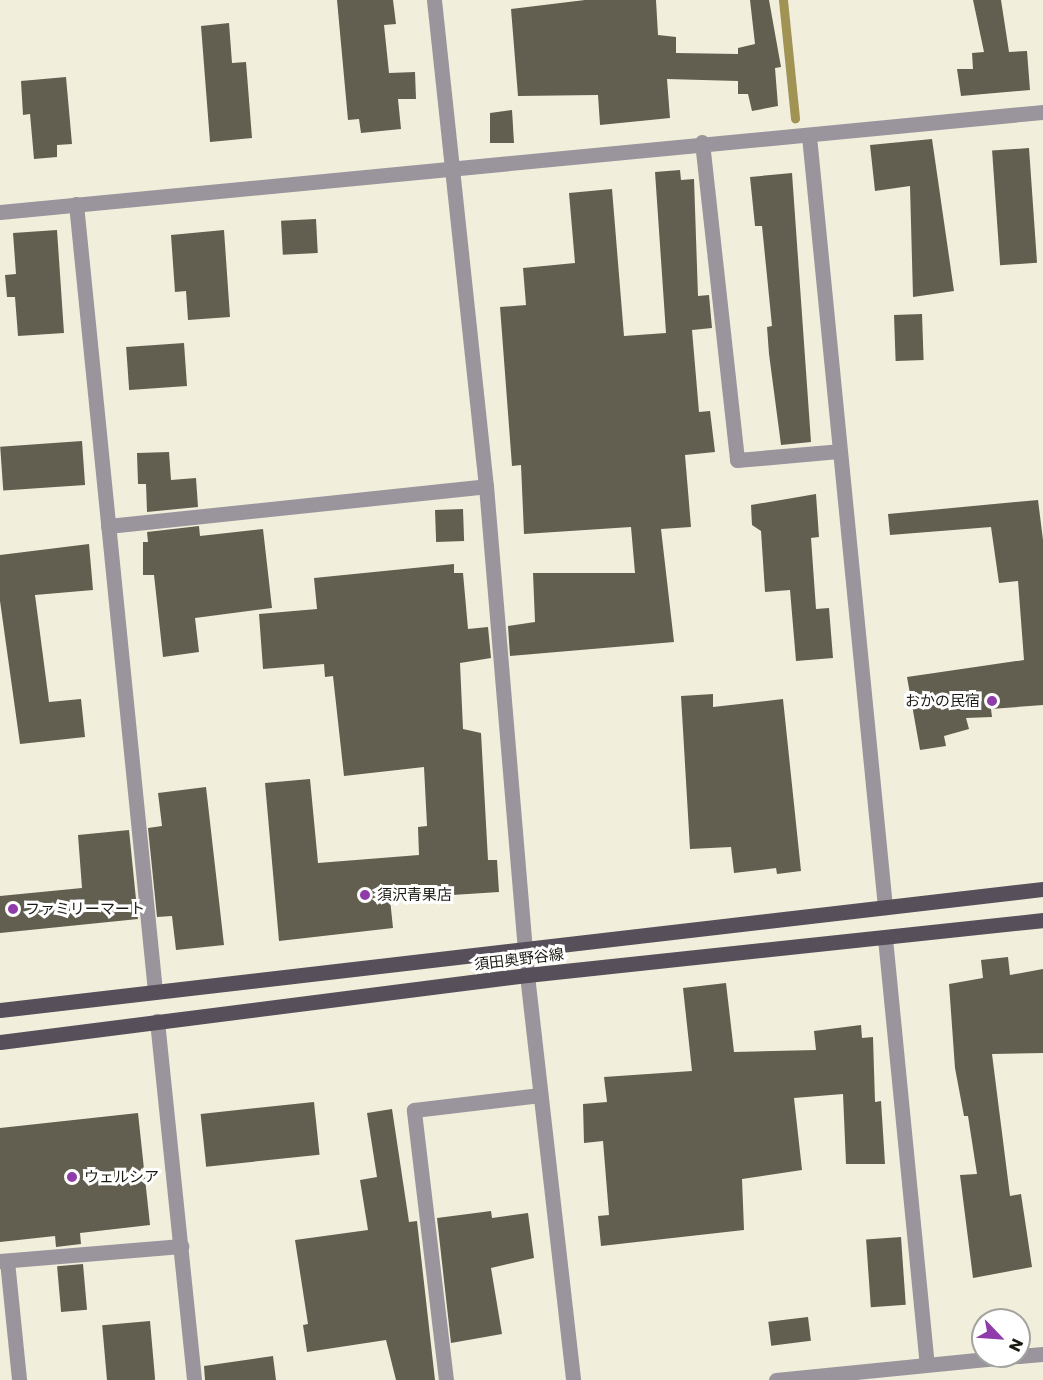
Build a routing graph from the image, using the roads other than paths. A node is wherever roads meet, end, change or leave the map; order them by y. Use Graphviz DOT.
graph roads {
  1 [pos="434,0"];
  2 [pos="1043,112"];
  3 [pos="810,136"];
  4 [pos="702,142"];
  5 [pos="453,169"];
  6 [pos="76,204"];
  7 [pos="0,212"];
  8 [pos="839,451"];
  9 [pos="486,486"];
  10 [pos="108,526"];
  11 [pos="1043,889"];
  12 [pos="885,907"];
  13 [pos="1043,920"];
  14 [pos="885,938"];
  15 [pos="525,947"];
  16 [pos="527,975"];
  17 [pos="155,991"];
  18 [pos="0,1010"];
  19 [pos="157,1021"];
  20 [pos="0,1042"];
  21 [pos="540,1095"];
  22 [pos="181,1246"];
  23 [pos="4,1261"];
  24 [pos="971,1360"];
  25 [pos="927,1364"];
  26 [pos="19,1380"];
  27 [pos="194,1380"];
  28 [pos="446,1380"];
  29 [pos="573,1380"];
  30 [pos="776,1380"];
  1 -- 5 [label="street"];
  2 -- 3 [label="street"];
  3 -- 4 [label="street"];
  3 -- 8 [label="street"];
  4 -- 5 [label="street"];
  4 -- 8 [label="street"];
  5 -- 6 [label="street"];
  5 -- 9 [label="street"];
  6 -- 7 [label="street"];
  6 -- 10 [label="street"];
  8 -- 12 [label="street"];
  9 -- 10 [label="street"];
  9 -- 15 [label="street"];
  10 -- 17 [label="street"];
  11 -- 12 [label="main road, 須田奥野谷線"];
  12 -- 15 [label="main road, 須田奥野谷線"];
  13 -- 14 [label="main road, 須田奥野谷線"];
  14 -- 16 [label="main road, 須田奥野谷線"];
  14 -- 25 [label="street"];
  15 -- 16 [label="street"];
  15 -- 17 [label="main road, 須田奥野谷線"];
  16 -- 19 [label="main road, 須田奥野谷線"];
  16 -- 21 [label="street"];
  17 -- 18 [label="main road, 須田奥野谷線"];
  19 -- 20 [label="main road, 須田奥野谷線"];
  19 -- 22 [label="street"];
  21 -- 28 [label="street"];
  21 -- 29 [label="street"];
  22 -- 23 [label="street"];
  22 -- 27 [label="street"];
  23 -- 26 [label="street"];
  24 -- 25 [label="street"];
  25 -- 30 [label="street"];
}
